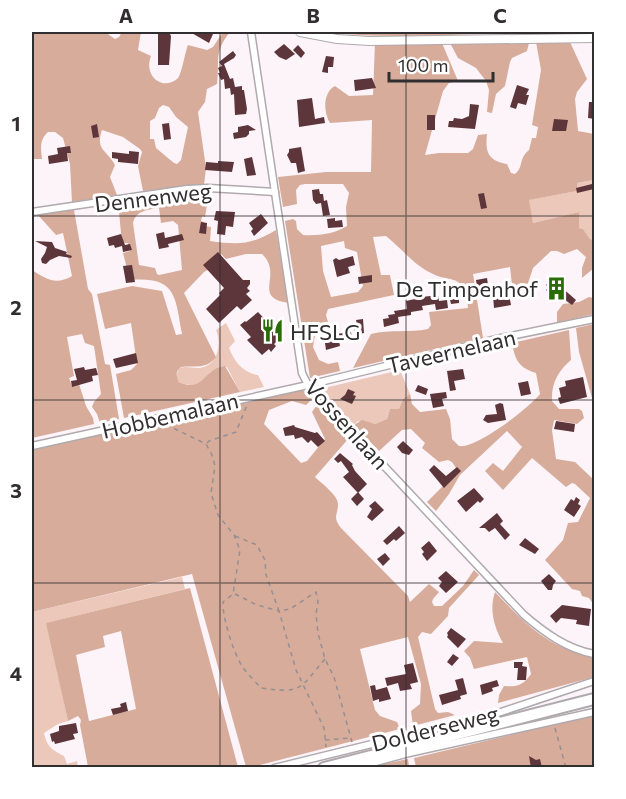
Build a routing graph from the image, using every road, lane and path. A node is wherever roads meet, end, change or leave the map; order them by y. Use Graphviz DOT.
graph roads {
  1 [pos="251,32"];
  2 [pos="300,32"];
  3 [pos="594,38"];
  4 [pos="275,192"];
  5 [pos="32,212"];
  6 [pos="594,319"];
  7 [pos="308,385"];
  8 [pos="248,398"];
  9 [pos="164,417"];
  10 [pos="206,444"];
  11 [pos="32,446"];
  12 [pos="234,535"];
  13 [pos="233,594"];
  14 [pos="279,611"];
  15 [pos="594,654"];
  16 [pos="325,659"];
  17 [pos="594,681"];
  18 [pos="304,685"];
  19 [pos="594,698"];
  20 [pos="594,712"];
  21 [pos="553,721"];
  22 [pos="351,738"];
  23 [pos="325,740"];
  24 [pos="353,748"];
  25 [pos="327,754"];
  26 [pos="274,768"];
  27 [pos="324,768"];
  28 [pos="354,768"];
  29 [pos="566,768"];
  1 -- 4 [label="street, Vossenlaan"];
  2 -- 3 [label="street"];
  4 -- 5 [label="street, Dennenweg"];
  4 -- 7 [label="street, Vossenlaan"];
  6 -- 7 [label="street, Taveernelaan"];
  7 -- 8 [label="street, Hobbemalaan"];
  7 -- 15 [label="street, Vossenlaan"];
  8 -- 9 [label="street, Hobbemalaan"];
  8 -- 10 [label="path"];
  9 -- 10 [label="path"];
  9 -- 11 [label="street, Hobbemalaan"];
  10 -- 12 [label="path"];
  12 -- 13 [label="path"];
  12 -- 14 [label="path"];
  13 -- 14 [label="path"];
  13 -- 18 [label="path"];
  14 -- 16 [label="path"];
  14 -- 18 [label="path"];
  16 -- 18 [label="path"];
  16 -- 22 [label="path"];
  17 -- 24 [label="street, Dolderseweg"];
  18 -- 23 [label="path"];
  19 -- 27 [label="main road, Dolderseweg"];
  20 -- 21 [label="street, Dolderseweg"];
  21 -- 28 [label="street, Dolderseweg"];
  21 -- 29 [label="path"];
  22 -- 23 [label="path"];
  22 -- 24 [label="path"];
  23 -- 25 [label="path"];
  24 -- 25 [label="street, Dolderseweg"];
  25 -- 26 [label="street, Dolderseweg"];
}
